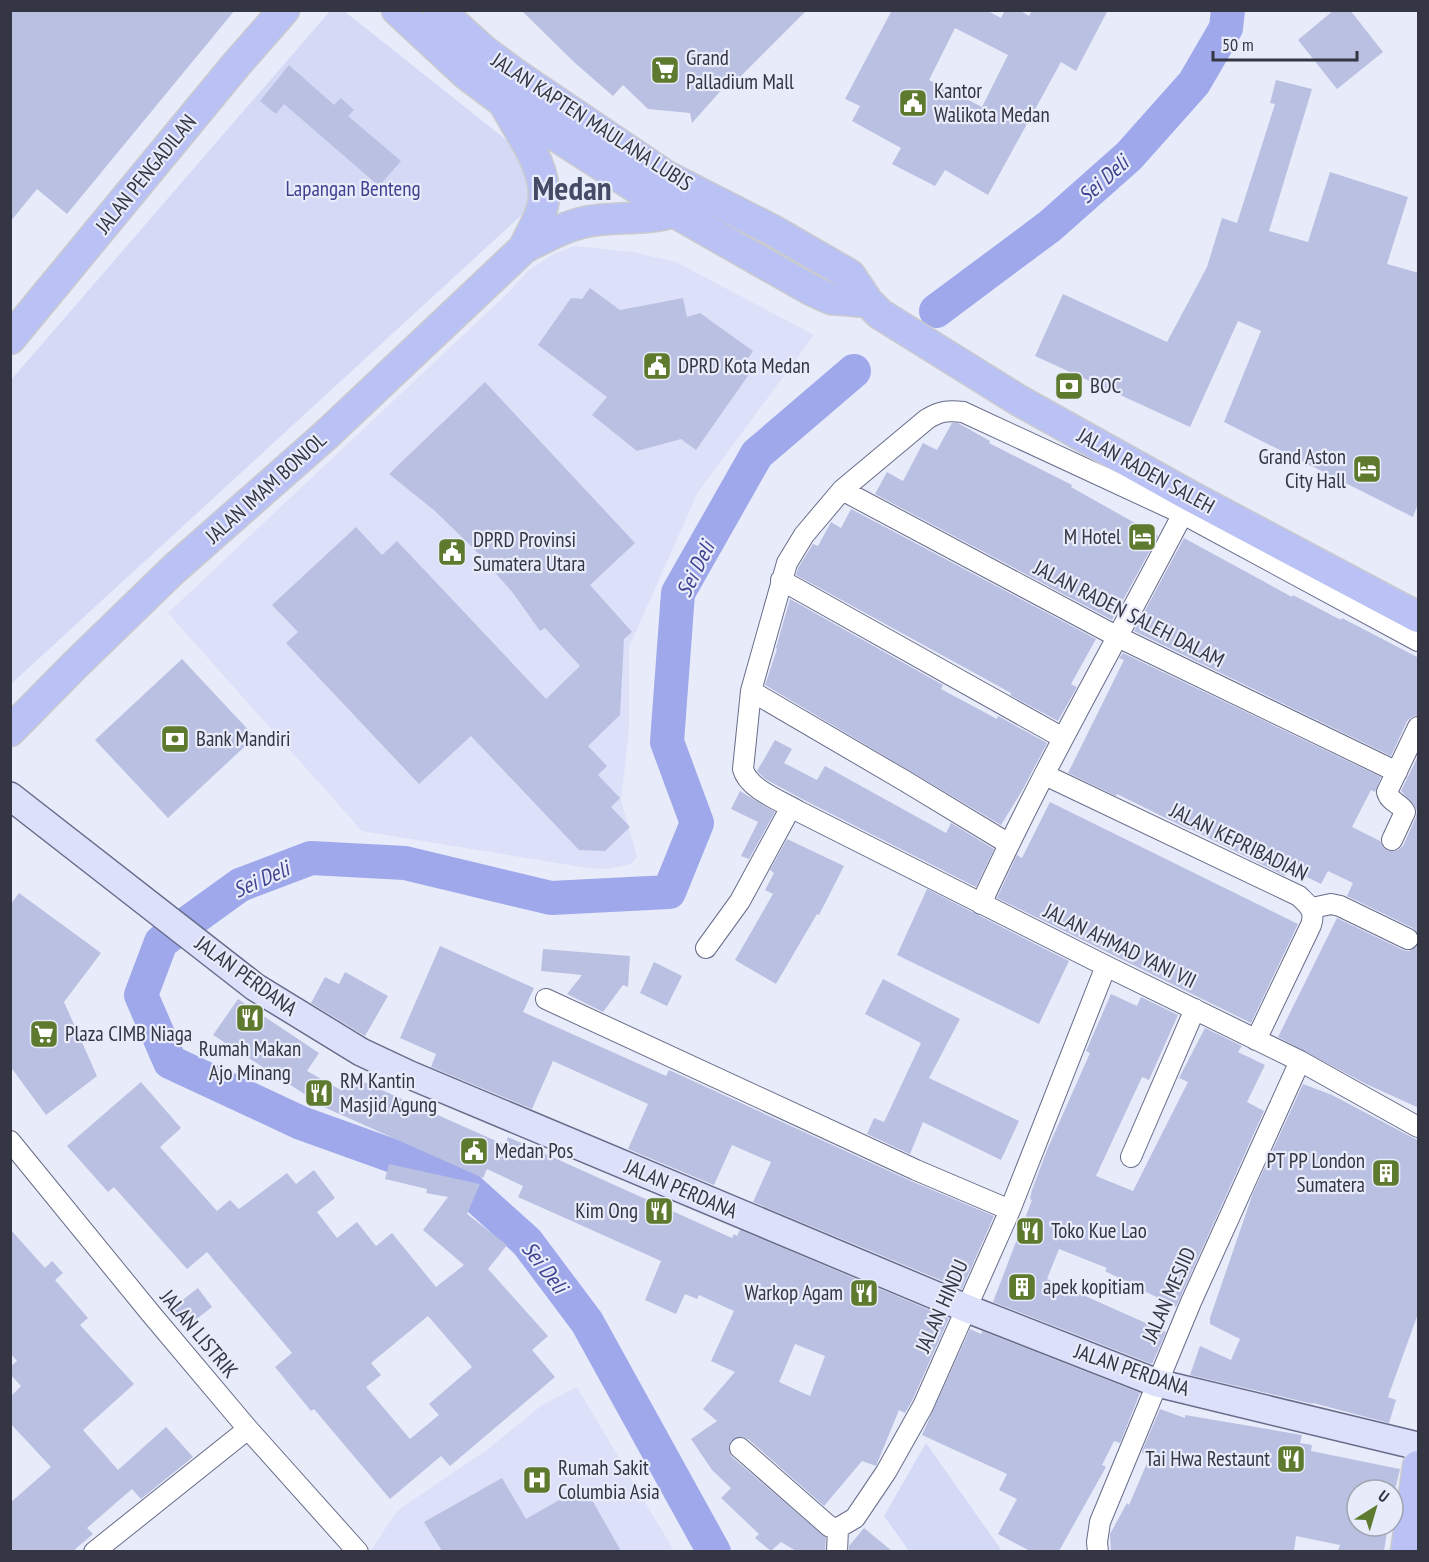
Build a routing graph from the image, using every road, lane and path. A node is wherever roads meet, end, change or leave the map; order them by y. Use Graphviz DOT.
graph roads {
  1 [pos="284,10"];
  2 [pos="397,10"];
  3 [pos="439,10"];
  4 [pos="518,76"];
  5 [pos="503,101"];
  6 [pos="674,212"];
  7 [pos="524,248"];
  8 [pos="874,308"];
  9 [pos="10,339"];
  10 [pos="842,490"];
  11 [pos="1187,506"];
  12 [pos="781,580"];
  13 [pos="1419,616"];
  14 [pos="1118,637"];
  15 [pos="1419,640"];
  16 [pos="751,692"];
  17 [pos="1419,727"];
  18 [pos="10,731"];
  19 [pos="1063,738"];
  20 [pos="1396,772"];
  21 [pos="1045,775"];
  22 [pos="10,796"];
  23 [pos="794,809"];
  24 [pos="1392,840"];
  25 [pos="1008,844"];
  26 [pos="981,904"];
  27 [pos="1312,908"];
  28 [pos="1408,939"];
  29 [pos="706,948"];
  30 [pos="1106,966"];
  31 [pos="546,999"];
  32 [pos="1196,1009"];
  33 [pos="1256,1040"];
  34 [pos="1300,1061"];
  35 [pos="1419,1126"];
  36 [pos="10,1141"];
  37 [pos="1131,1157"];
  38 [pos="1010,1210"];
  39 [pos="968,1309"];
  40 [pos="1157,1383"];
  41 [pos="249,1429"];
  42 [pos="1419,1446"];
  43 [pos="740,1449"];
  44 [pos="1419,1466"];
  45 [pos="838,1528"];
  46 [pos="94,1551"];
  47 [pos="358,1551"];
  48 [pos="837,1551"];
  49 [pos="1098,1551"];
  50 [pos="1406,1551"];
  1 -- 9 [label="main road, JALAN PENGADILAN"];
  2 -- 5 [label="main road, JALAN KAPTEN MAULANA LUBIS"];
  3 -- 4 [label="main road, JALAN KAPTEN MAULANA LUBIS"];
  4 -- 5 [label="main road"];
  4 -- 8 [label="main road, JALAN KAPTEN MAULANA LUBIS"];
  5 -- 6 [label="main road, JALAN KAPTEN MAULANA LUBIS"];
  5 -- 7 [label="main road, JALAN IMAM BONJOL"];
  6 -- 7 [label="main road, JALAN IMAM BONJOL"];
  6 -- 8 [label="main road, JALAN KAPTEN MAULANA LUBIS"];
  7 -- 18 [label="main road, JALAN IMAM BONJOL"];
  8 -- 11 [label="main road, JALAN RADEN SALEH"];
  10 -- 11 [label="street"];
  10 -- 12 [label="street"];
  10 -- 14 [label="street, JALAN RADEN SALEH DALAM"];
  11 -- 13 [label="main road, JALAN RADEN SALEH"];
  11 -- 14 [label="street"];
  11 -- 15 [label="street"];
  12 -- 16 [label="street"];
  12 -- 19 [label="street"];
  14 -- 19 [label="street"];
  14 -- 20 [label="street, JALAN RADEN SALEH DALAM"];
  16 -- 23 [label="street, JALAN AHMAD YANI VII"];
  16 -- 25 [label="street"];
  17 -- 20 [label="street"];
  19 -- 21 [label="street"];
  20 -- 24 [label="street"];
  21 -- 25 [label="street"];
  21 -- 27 [label="street, JALAN KEPRIBADIAN"];
  22 -- 39 [label="main road, JALAN PERDANA"];
  23 -- 26 [label="street, JALAN AHMAD YANI VII"];
  23 -- 29 [label="street"];
  25 -- 26 [label="street"];
  26 -- 30 [label="street, JALAN AHMAD YANI VII"];
  27 -- 28 [label="street"];
  27 -- 33 [label="street, JALAN KEPRIBADIAN"];
  30 -- 32 [label="street, JALAN AHMAD YANI VII"];
  30 -- 38 [label="street, JALAN HINDU"];
  31 -- 38 [label="street"];
  32 -- 33 [label="street, JALAN AHMAD YANI VII"];
  32 -- 37 [label="street"];
  33 -- 34 [label="street, JALAN AHMAD YANI VII"];
  34 -- 35 [label="street, JALAN AHMAD YANI VII"];
  34 -- 40 [label="street, JALAN MESJID"];
  36 -- 41 [label="street, JALAN LISTRIK"];
  38 -- 39 [label="street, JALAN HINDU"];
  39 -- 40 [label="main road, JALAN PERDANA"];
  39 -- 45 [label="street, JALAN HINDU"];
  40 -- 42 [label="main road, JALAN PERDANA"];
  40 -- 49 [label="street, JALAN MESJID"];
  41 -- 46 [label="street"];
  41 -- 47 [label="street, JALAN LISTRIK"];
  43 -- 45 [label="street"];
  44 -- 50 [label="main road"];
  45 -- 48 [label="street"];
}
